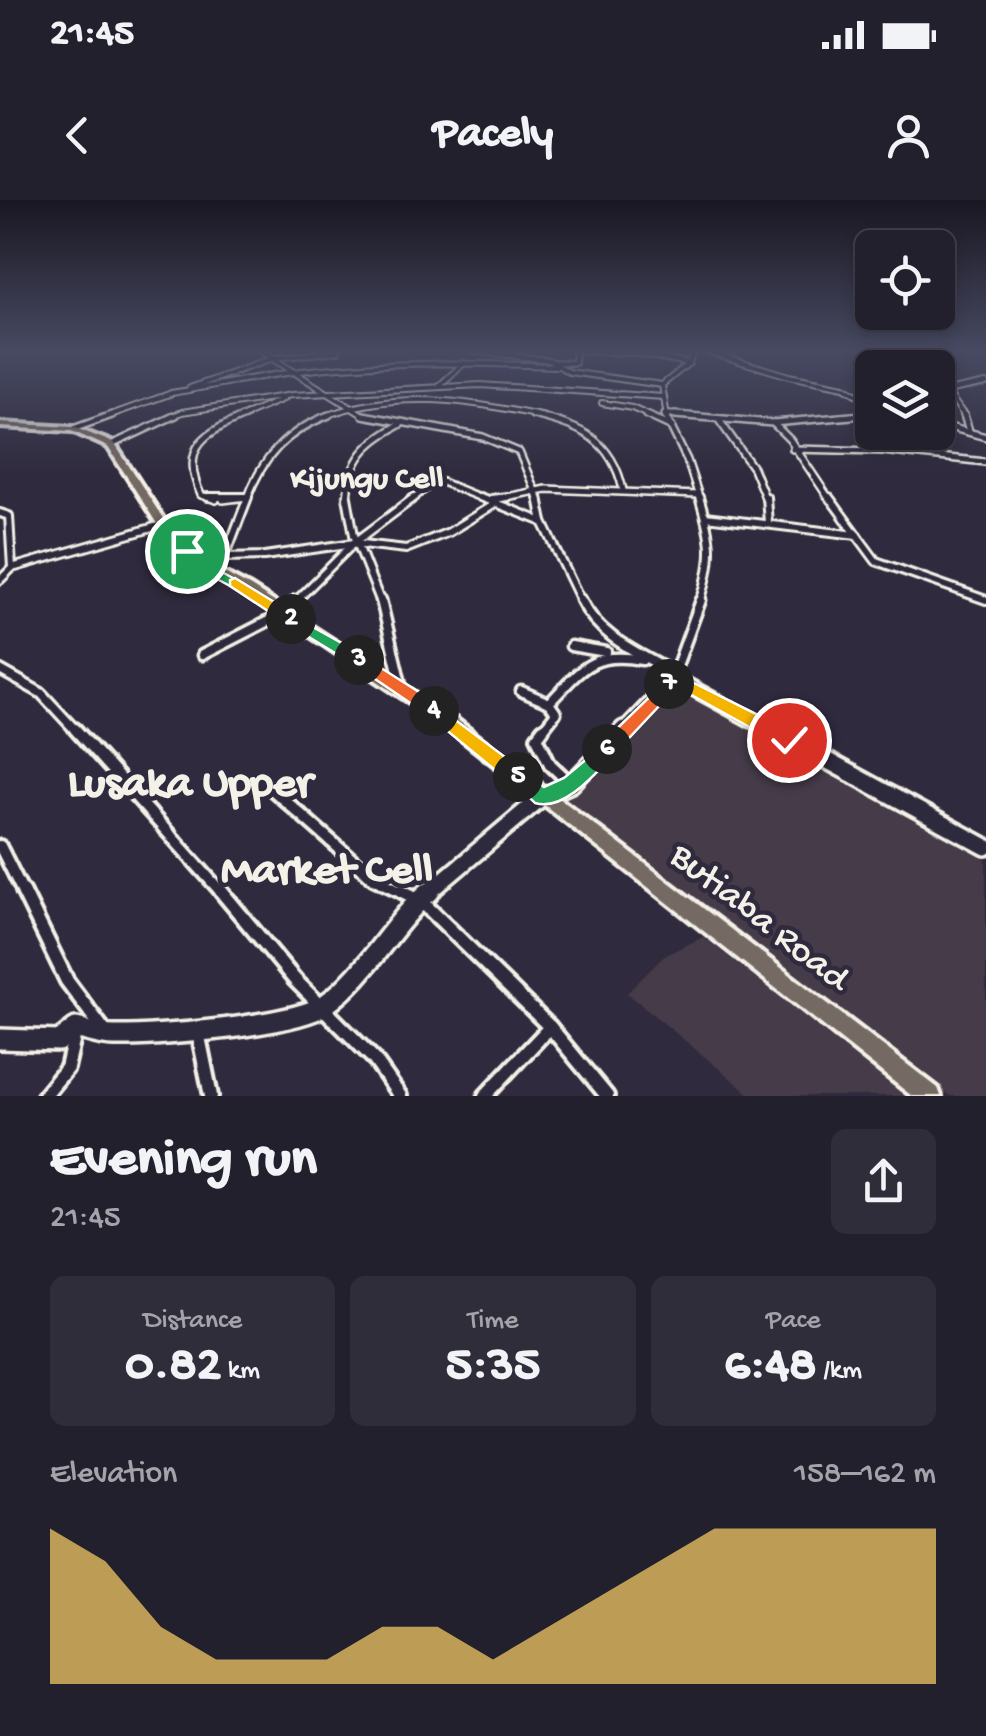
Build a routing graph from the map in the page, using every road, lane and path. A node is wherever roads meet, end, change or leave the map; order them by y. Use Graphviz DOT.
graph roads {
  1 [pos="171,393"];
  2 [pos="317,393"];
  3 [pos="327,393"];
  4 [pos="633,393"];
  5 [pos="663,393"];
  6 [pos="948,393"];
  7 [pos="292,395"];
  8 [pos="664,396"];
  9 [pos="602,403"];
  10 [pos="351,408"];
  11 [pos="665,414"];
  12 [pos="855,416"];
  13 [pos="719,420"];
  14 [pos="401,424"];
  15 [pos="773,424"];
  16 [pos="0,425"];
  17 [pos="672,427"];
  18 [pos="73,428"];
  19 [pos="955,428"];
  20 [pos="969,432"];
  21 [pos="986,437"];
  22 [pos="111,444"];
  23 [pos="792,450"];
  24 [pos="986,462"];
  25 [pos="622,490"];
  26 [pos="533,491"];
  27 [pos="698,495"];
  28 [pos="246,497"];
  29 [pos="491,499"];
  30 [pos="0,513"];
  31 [pos="704,516"];
  32 [pos="543,522"];
  33 [pos="768,523"];
  34 [pos="162,525"];
  35 [pos="857,534"];
  36 [pos="354,543"];
  37 [pos="225,557"];
  38 [pos="200,564"];
  39 [pos="12,568"];
  40 [pos="0,580"];
  41 [pos="986,600"];
  42 [pos="282,614"];
  43 [pos="571,646"];
  44 [pos="616,654"];
  45 [pos="202,655"];
  46 [pos="651,662"];
  47 [pos="0,670"];
  48 [pos="673,675"];
  49 [pos="402,688"];
  50 [pos="521,691"];
  51 [pos="548,704"];
  52 [pos="265,783"];
  53 [pos="572,784"];
  54 [pos="542,797"];
  55 [pos="0,846"];
  56 [pos="986,847"];
  57 [pos="420,900"];
  58 [pos="322,1006"];
  59 [pos="550,1027"];
  60 [pos="76,1028"];
  61 [pos="198,1030"];
  62 [pos="109,1036"];
  63 [pos="0,1040"];
  64 [pos="44,1096"];
  65 [pos="210,1096"];
  66 [pos="400,1096"];
  67 [pos="485,1096"];
  68 [pos="607,1096"];
  69 [pos="930,1096"];
  1 -- 18 [label="street"];
  2 -- 7 [label="street"];
  3 -- 10 [label="street"];
  4 -- 8 [label="street"];
  5 -- 8 [label="street"];
  6 -- 20 [label="street"];
  7 -- 22 [label="street"];
  7 -- 28 [label="street"];
  8 -- 11 [label="street"];
  9 -- 17 [label="street"];
  10 -- 14 [label="street"];
  10 -- 25 [label="street"];
  10 -- 28 [label="street"];
  11 -- 13 [label="street"];
  11 -- 17 [label="street"];
  12 -- 15 [label="street"];
  13 -- 15 [label="street"];
  13 -- 33 [label="street"];
  14 -- 26 [label="street"];
  14 -- 36 [label="street"];
  15 -- 23 [label="street"];
  16 -- 18 [label="main road"];
  17 -- 27 [label="street"];
  18 -- 22 [label="main road"];
  19 -- 20 [label="street"];
  20 -- 21 [label="street"];
  22 -- 34 [label="main road, Butiaba Road"];
  23 -- 24 [label="street"];
  23 -- 35 [label="street"];
  25 -- 26 [label="street"];
  25 -- 27 [label="street"];
  26 -- 29 [label="street"];
  26 -- 32 [label="street"];
  27 -- 31 [label="street"];
  28 -- 37 [label="street"];
  29 -- 32 [label="street"];
  29 -- 36 [label="street"];
  29 -- 36 [label="street"];
  30 -- 39 [label="street"];
  31 -- 33 [label="street"];
  31 -- 48 [label="street"];
  32 -- 46 [label="street"];
  33 -- 35 [label="street"];
  34 -- 38 [label="main road, Butiaba Road"];
  34 -- 39 [label="street"];
  35 -- 41 [label="street"];
  36 -- 37 [label="street"];
  36 -- 42 [label="street"];
  36 -- 49 [label="street"];
  37 -- 38 [label="street"];
  38 -- 42 [label="main road, Butiaba Road"];
  39 -- 40 [label="street"];
  42 -- 45 [label="street"];
  42 -- 49 [label="main road, Butiaba Road"];
  43 -- 44 [label="street"];
  44 -- 46 [label="street"];
  44 -- 51 [label="street"];
  46 -- 48 [label="street"];
  47 -- 58 [label="street"];
  48 -- 53 [label="street"];
  48 -- 56 [label="street"];
  49 -- 54 [label="main road, Butiaba Road"];
  50 -- 51 [label="street"];
  51 -- 53 [label="street"];
  52 -- 57 [label="street"];
  53 -- 54 [label="street"];
  54 -- 57 [label="street"];
  54 -- 69 [label="main road, Butiaba Road"];
  55 -- 62 [label="street"];
  57 -- 58 [label="street"];
  57 -- 59 [label="street"];
  58 -- 61 [label="street"];
  58 -- 66 [label="street"];
  59 -- 67 [label="street"];
  59 -- 68 [label="street"];
  60 -- 62 [label="street"];
  60 -- 63 [label="street"];
  60 -- 64 [label="street"];
  61 -- 62 [label="street"];
  61 -- 65 [label="street"];
}
